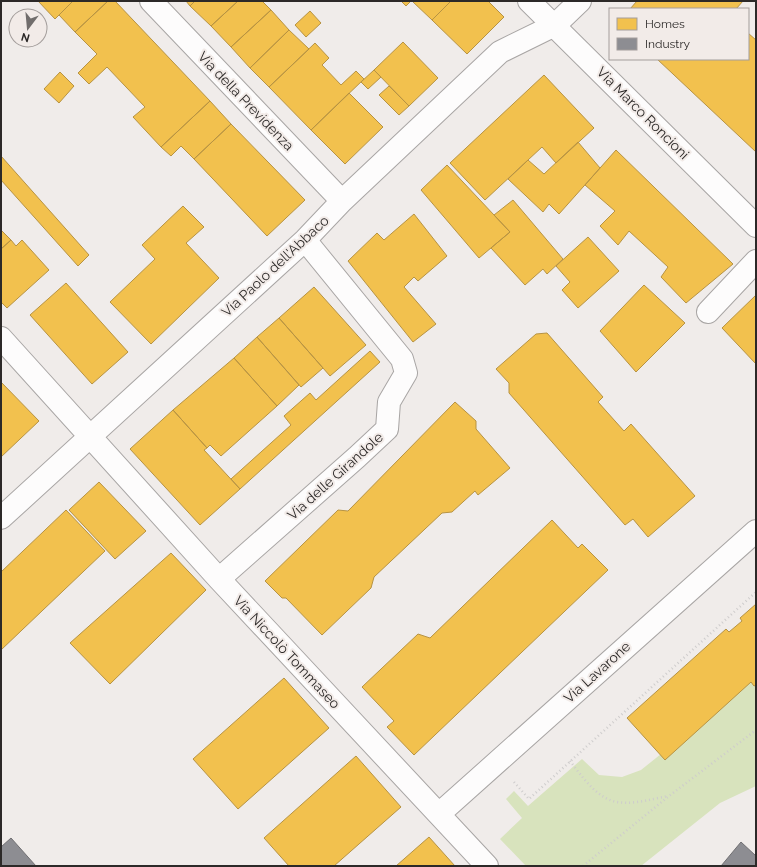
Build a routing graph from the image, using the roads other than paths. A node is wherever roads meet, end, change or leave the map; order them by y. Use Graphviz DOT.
graph roads {
  1 [pos="151,1"];
  2 [pos="529,1"];
  3 [pos="580,1"];
  4 [pos="555,25"];
  5 [pos="342,201"];
  6 [pos="756,226"];
  7 [pos="305,240"];
  8 [pos="756,261"];
  9 [pos="708,312"];
  10 [pos="1,338"];
  11 [pos="91,436"];
  12 [pos="1,518"];
  13 [pos="756,530"];
  14 [pos="220,579"];
  15 [pos="439,814"];
  16 [pos="487,866"];
  1 -- 5 [label="street, Via della Previdenza"];
  2 -- 4 [label="street, Via Marco Roncioni"];
  3 -- 4 [label="street, Via Paolo dell'Abbaco"];
  4 -- 5 [label="street, Via Paolo dell'Abbaco"];
  4 -- 6 [label="street, Via Marco Roncioni"];
  5 -- 7 [label="street, Via Paolo dell'Abbaco"];
  7 -- 11 [label="street, Via Paolo dell'Abbaco"];
  7 -- 14 [label="street, Via delle Girandole"];
  8 -- 9 [label="street"];
  10 -- 11 [label="street, Via Niccolò Tommaseo"];
  11 -- 12 [label="street, Via Paolo dell'Abbaco"];
  11 -- 14 [label="street, Via Niccolò Tommaseo"];
  13 -- 15 [label="street, Via Lavarone"];
  14 -- 15 [label="street, Via Niccolò Tommaseo"];
  15 -- 16 [label="street, Via Niccolò Tommaseo"];
}
